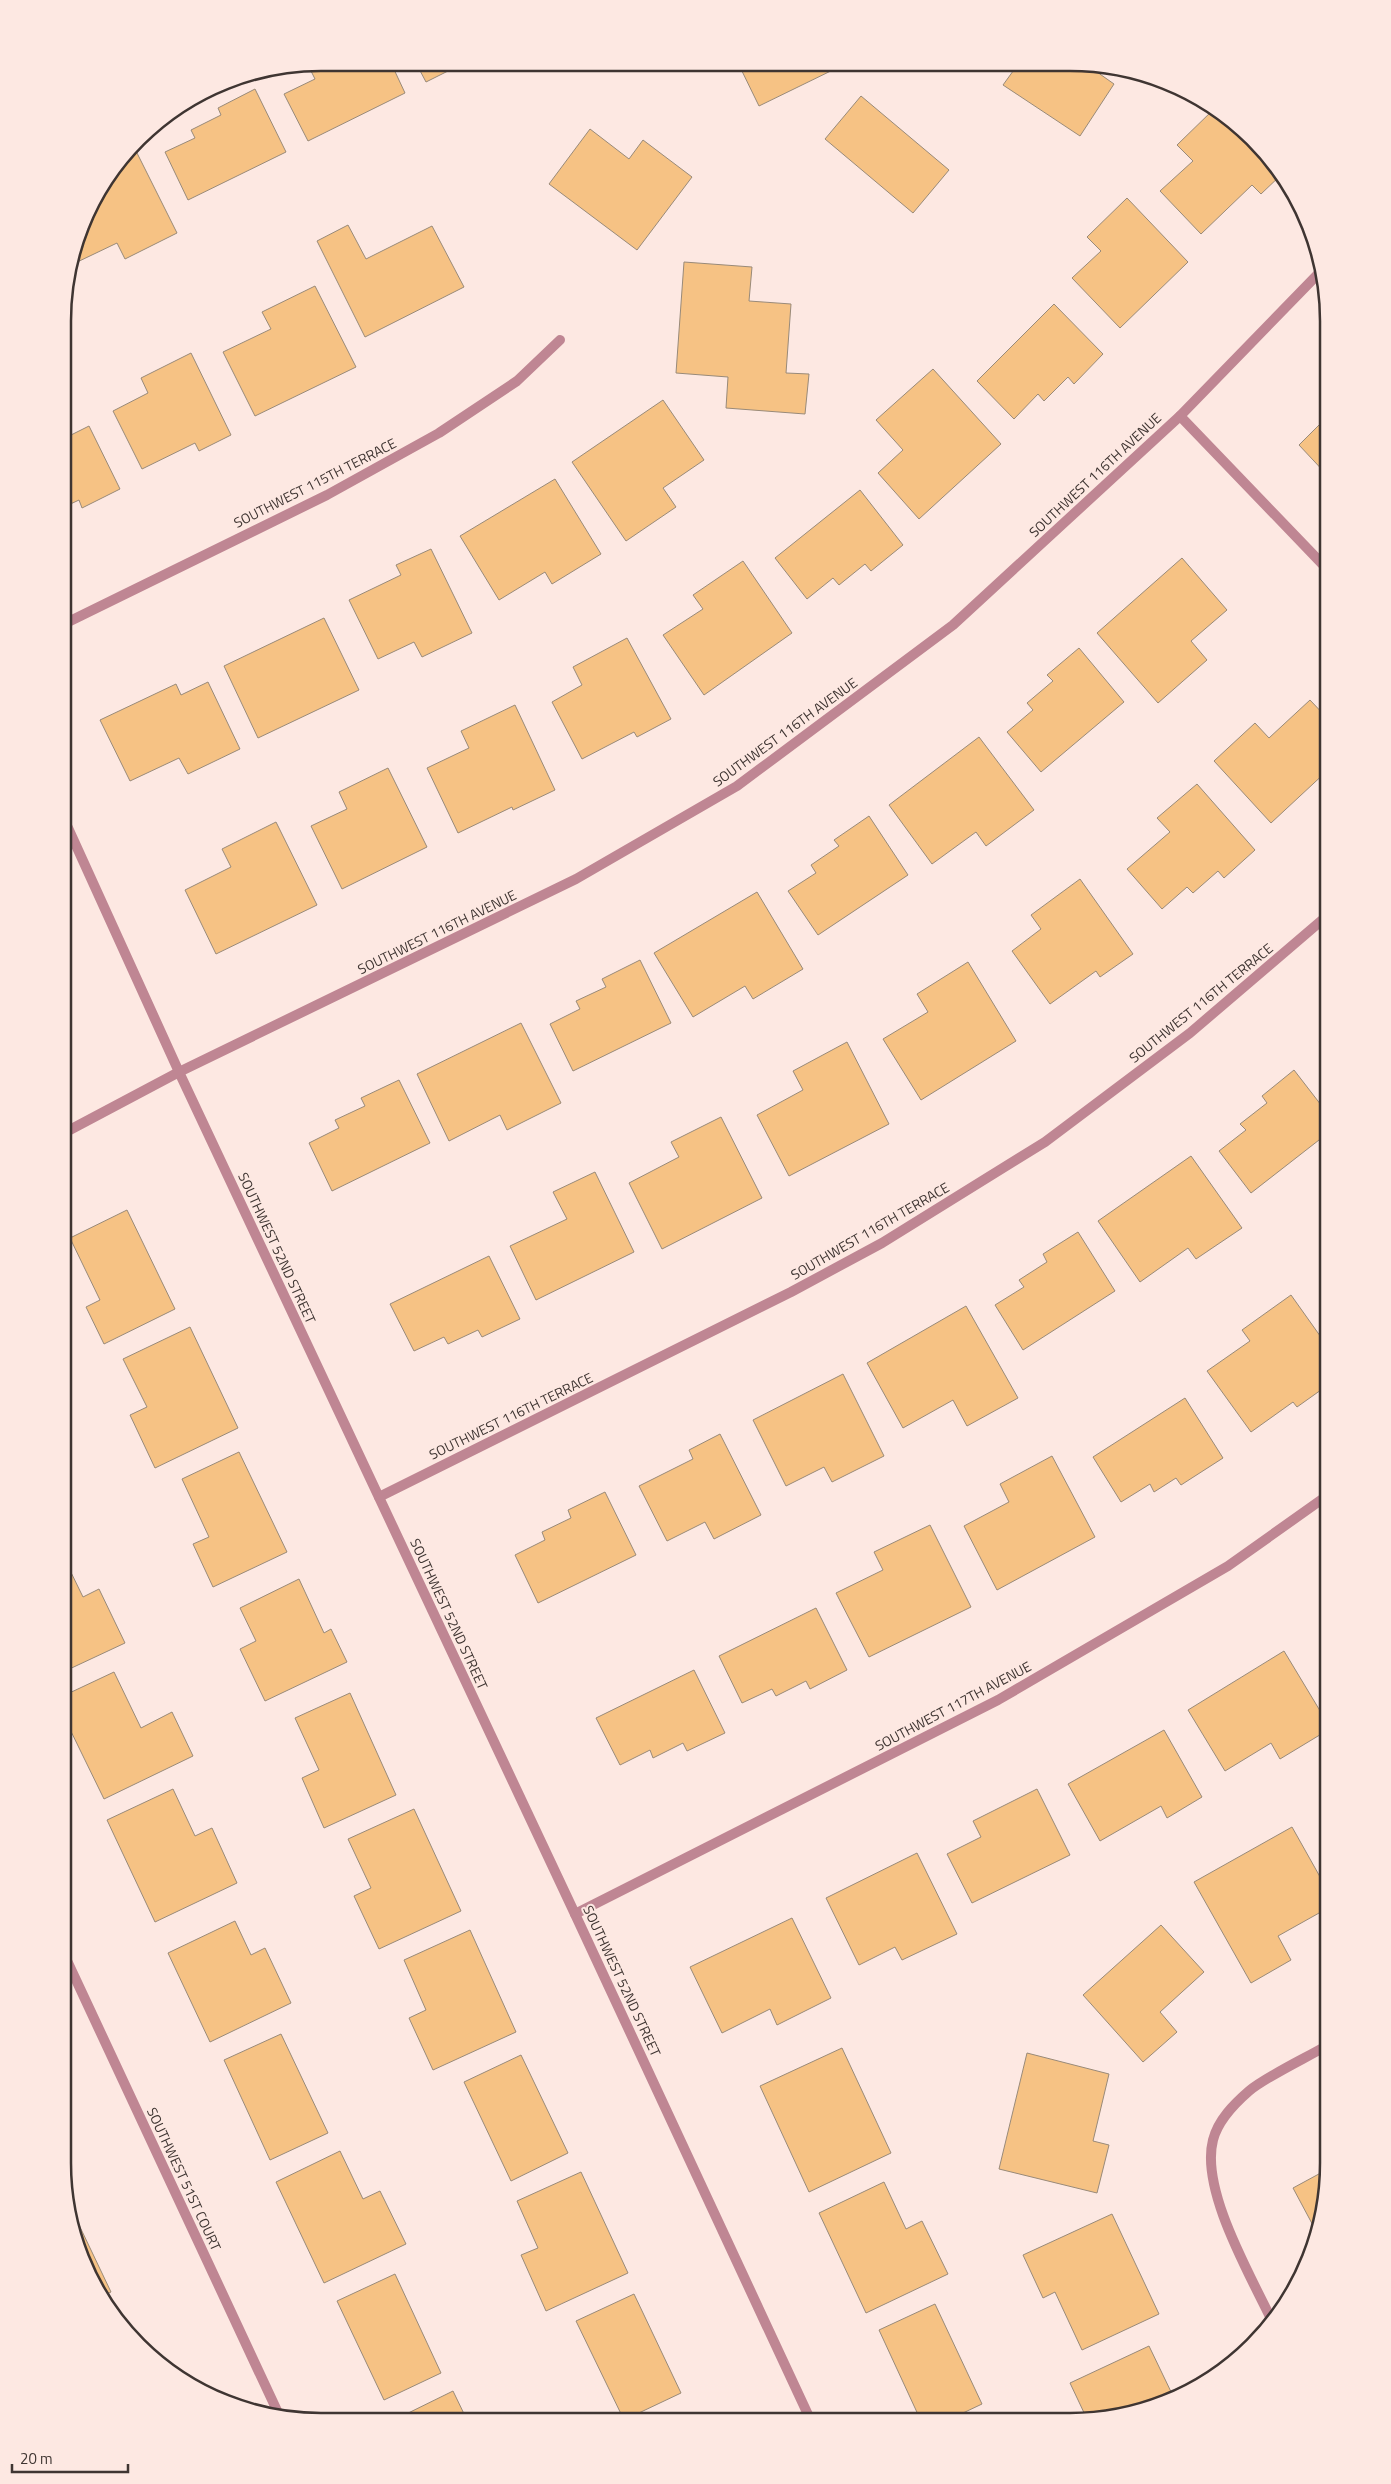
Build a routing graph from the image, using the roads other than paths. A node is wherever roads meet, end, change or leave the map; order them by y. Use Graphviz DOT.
graph roads {
  1 [pos="1316,276"];
  2 [pos="560,340"];
  3 [pos="1180,416"];
  4 [pos="1320,562"];
  5 [pos="71,621"];
  6 [pos="71,834"];
  7 [pos="1320,922"];
  8 [pos="179,1072"];
  9 [pos="71,1129"];
  10 [pos="379,1497"];
  11 [pos="1320,1502"];
  12 [pos="575,1914"];
  13 [pos="71,1969"];
  14 [pos="1320,2050"];
  15 [pos="1268,2315"];
  16 [pos="276,2409"];
  17 [pos="807,2413"];
  1 -- 3 [label="street, SOUTHWEST 116TH AVENUE"];
  2 -- 5 [label="street, SOUTHWEST 115TH TERRACE"];
  3 -- 4 [label="street"];
  3 -- 8 [label="street, SOUTHWEST 116TH AVENUE"];
  6 -- 8 [label="street, SOUTHWEST 52ND STREET"];
  7 -- 10 [label="street, SOUTHWEST 116TH TERRACE"];
  8 -- 9 [label="street, SOUTHWEST 116TH AVENUE"];
  8 -- 10 [label="street, SOUTHWEST 52ND STREET"];
  10 -- 12 [label="street, SOUTHWEST 52ND STREET"];
  11 -- 12 [label="street, SOUTHWEST 117TH AVENUE"];
  12 -- 17 [label="street, SOUTHWEST 52ND STREET"];
  13 -- 16 [label="street, SOUTHWEST 51ST COURT"];
  14 -- 15 [label="street"];
}
